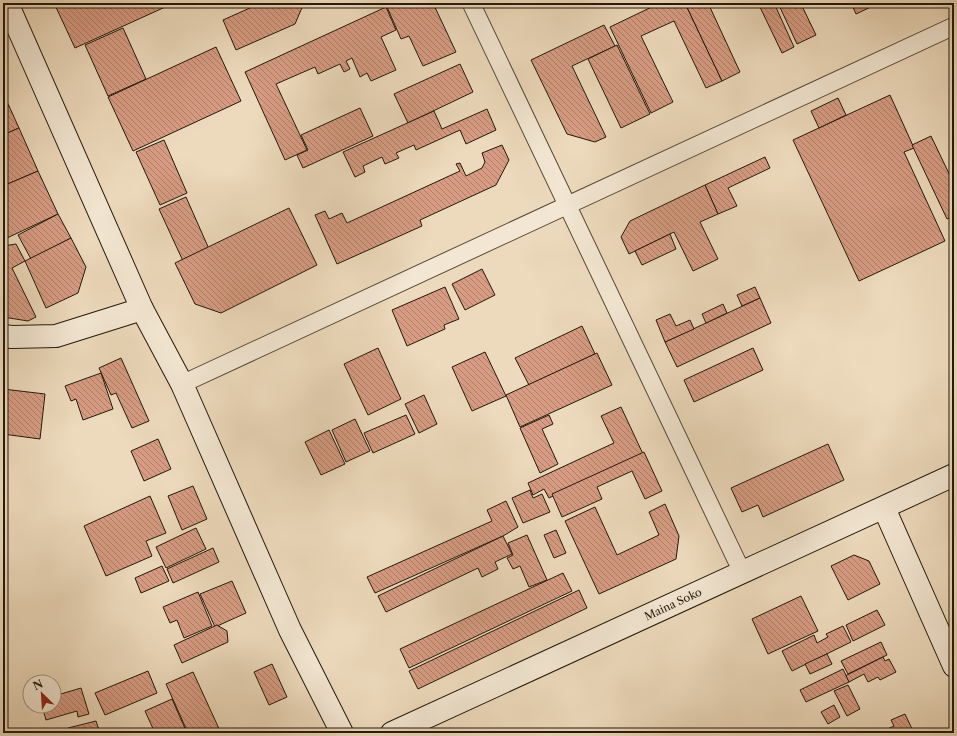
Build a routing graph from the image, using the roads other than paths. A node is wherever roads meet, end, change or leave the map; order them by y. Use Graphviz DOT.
graph roads {
  1 [pos="7,3"];
  2 [pos="471,3"];
  3 [pos="954,26"];
  4 [pos="568,206"];
  5 [pos="142,309"];
  6 [pos="3,336"];
  7 [pos="182,384"];
  8 [pos="954,475"];
  9 [pos="884,508"];
  10 [pos="742,572"];
  11 [pos="954,666"];
  12 [pos="342,733"];
  13 [pos="392,733"];
  1 -- 5 [label="street"];
  2 -- 4 [label="street"];
  3 -- 4 [label="street"];
  4 -- 7 [label="street"];
  4 -- 10 [label="street"];
  5 -- 6 [label="street"];
  5 -- 7 [label="street"];
  7 -- 12 [label="street"];
  8 -- 9 [label="street, Maina Soko"];
  9 -- 10 [label="street, Maina Soko"];
  9 -- 11 [label="street"];
  10 -- 13 [label="street, Maina Soko"];
}
